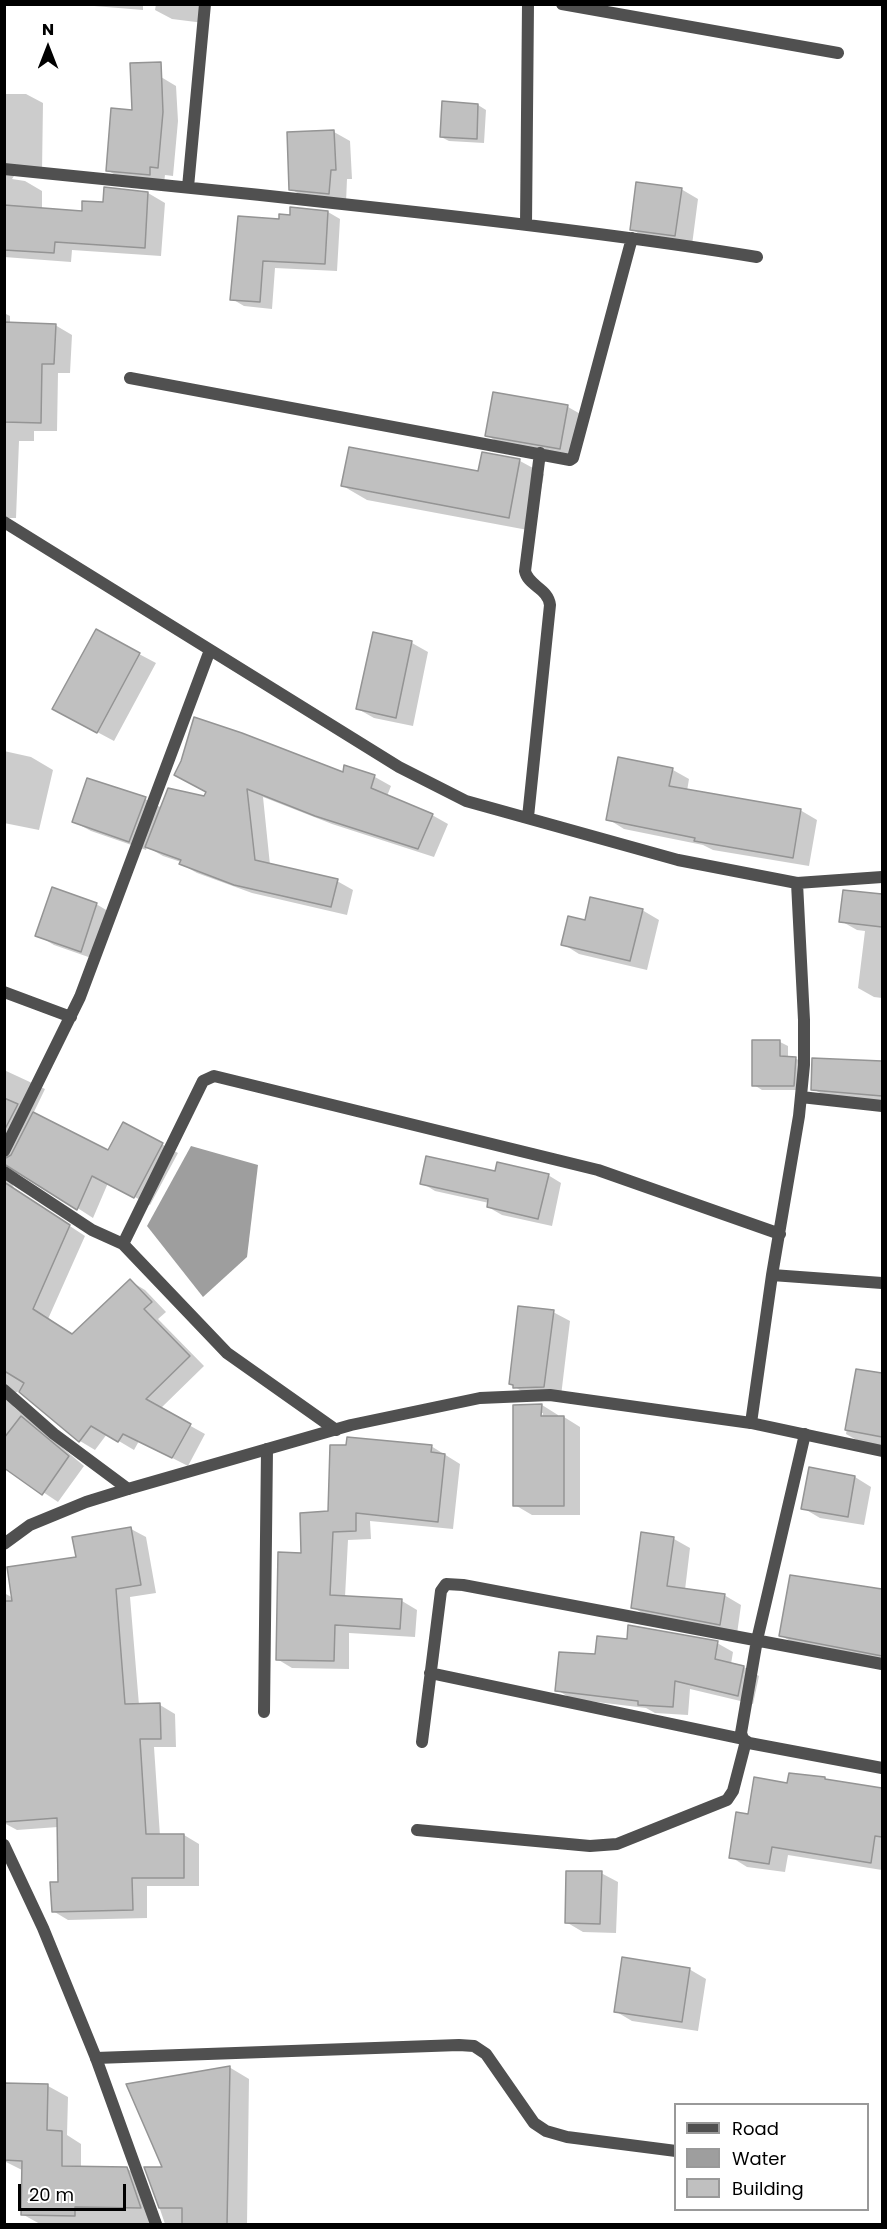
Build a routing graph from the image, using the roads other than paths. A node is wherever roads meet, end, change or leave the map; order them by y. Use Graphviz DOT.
graph roads {
  1 [pos="205,4"];
  2 [pos="528,4"];
  3 [pos="562,4"];
  4 [pos="838,53"];
  5 [pos="4,169"];
  6 [pos="188,187"];
  7 [pos="526,225"];
  8 [pos="632,238"];
  9 [pos="757,257"];
  10 [pos="130,378"];
  11 [pos="540,453"];
  12 [pos="4,522"];
  13 [pos="210,650"];
  14 [pos="528,818"];
  15 [pos="882,877"];
  16 [pos="797,883"];
  17 [pos="4,992"];
  18 [pos="71,1017"];
  19 [pos="801,1097"];
  20 [pos="882,1106"];
  21 [pos="4,1151"];
  22 [pos="4,1173"];
  23 [pos="780,1234"];
  24 [pos="123,1244"];
  25 [pos="772,1275"];
  26 [pos="882,1283"];
  27 [pos="4,1390"];
  28 [pos="751,1423"];
  29 [pos="336,1430"];
  30 [pos="805,1434"];
  31 [pos="267,1449"];
  32 [pos="882,1451"];
  33 [pos="128,1489"];
  34 [pos="4,1544"];
  35 [pos="757,1640"];
  36 [pos="882,1664"];
  37 [pos="430,1673"];
  38 [pos="264,1712"];
  39 [pos="745,1740"];
  40 [pos="422,1742"];
  41 [pos="882,1768"];
  42 [pos="417,1830"];
  43 [pos="6,1852"];
  44 [pos="96,2058"];
  45 [pos="674,2151"];
  46 [pos="156,2224"];
  1 -- 6 [label="street"];
  2 -- 7 [label="street"];
  3 -- 4 [label="street"];
  5 -- 6 [label="street"];
  6 -- 7 [label="street"];
  7 -- 8 [label="street"];
  8 -- 9 [label="street"];
  8 -- 11 [label="street"];
  10 -- 11 [label="street"];
  11 -- 14 [label="street"];
  12 -- 13 [label="street"];
  13 -- 14 [label="street"];
  13 -- 18 [label="street"];
  14 -- 16 [label="street"];
  15 -- 16 [label="street"];
  16 -- 19 [label="street"];
  17 -- 18 [label="street"];
  18 -- 21 [label="street"];
  19 -- 20 [label="street"];
  19 -- 23 [label="street"];
  22 -- 24 [label="street"];
  23 -- 24 [label="street"];
  23 -- 25 [label="street"];
  24 -- 29 [label="street"];
  25 -- 26 [label="street"];
  25 -- 28 [label="street"];
  27 -- 33 [label="street"];
  28 -- 29 [label="street"];
  28 -- 30 [label="street"];
  29 -- 31 [label="street"];
  30 -- 32 [label="street"];
  30 -- 35 [label="street"];
  31 -- 33 [label="street"];
  31 -- 38 [label="street"];
  33 -- 34 [label="street"];
  35 -- 36 [label="street"];
  35 -- 37 [label="street"];
  35 -- 39 [label="street"];
  37 -- 39 [label="street"];
  37 -- 40 [label="street"];
  39 -- 41 [label="street"];
  39 -- 42 [label="street"];
  43 -- 44 [label="street"];
  44 -- 45 [label="street"];
  44 -- 46 [label="street"];
}
